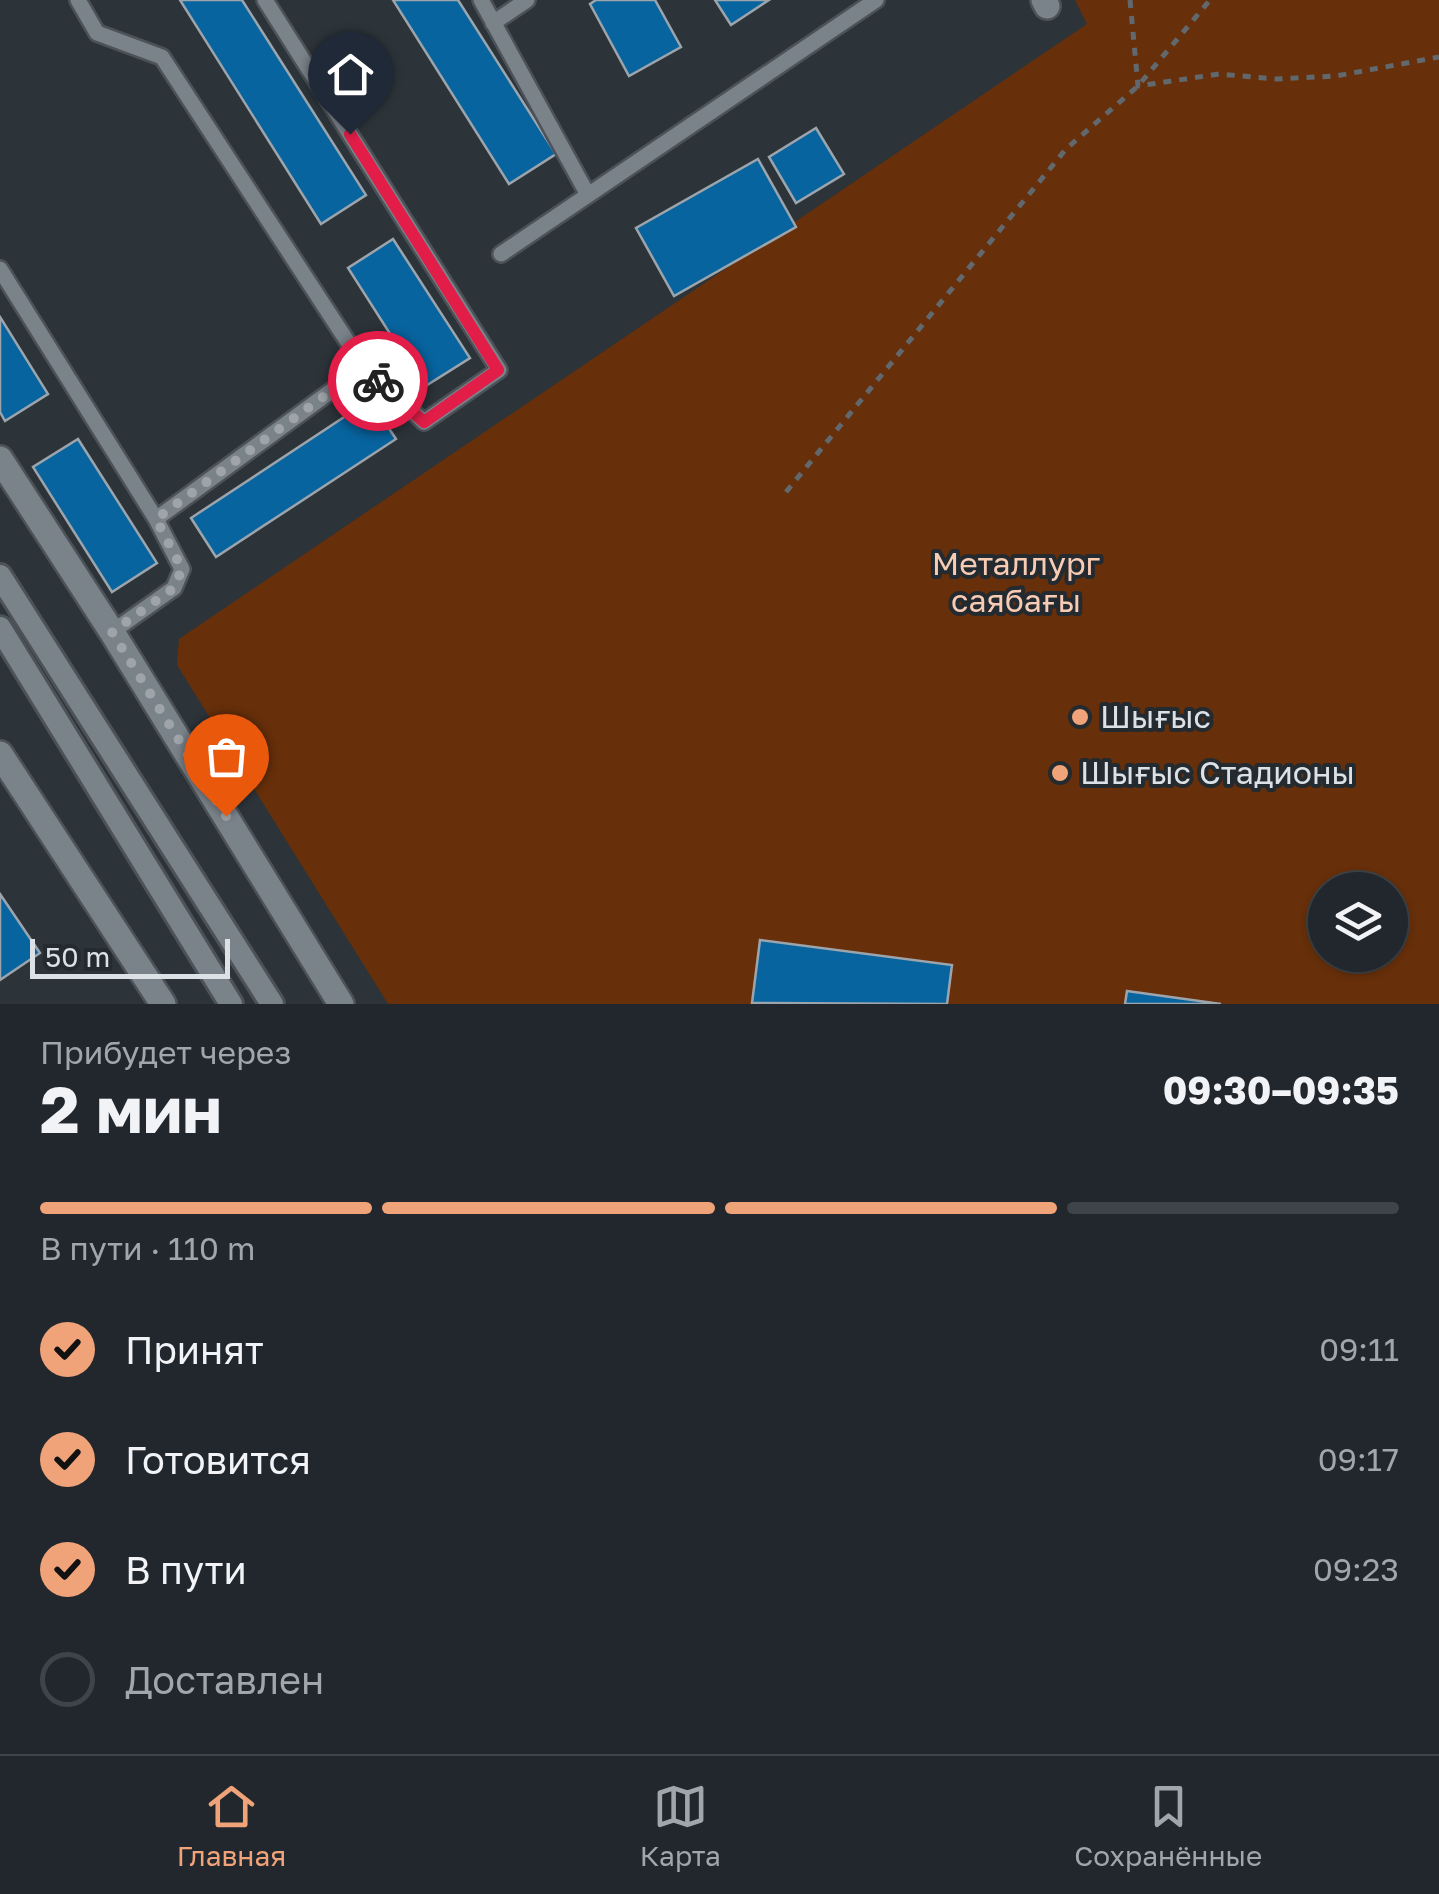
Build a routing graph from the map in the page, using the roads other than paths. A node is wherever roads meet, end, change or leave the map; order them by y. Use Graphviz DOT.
graph roads {
  1 [pos="78,0"];
  2 [pos="264,0"];
  3 [pos="481,0"];
  4 [pos="527,0"];
  5 [pos="876,0"];
  6 [pos="493,22"];
  7 [pos="588,195"];
  8 [pos="501,254"];
  9 [pos="0,269"];
  10 [pos="364,367"];
  11 [pos="0,459"];
  12 [pos="156,519"];
  13 [pos="0,576"];
  14 [pos="0,628"];
  15 [pos="112,632"];
  16 [pos="0,754"];
  17 [pos="218,917"];
  18 [pos="189,937"];
  19 [pos="163,1004"];
  20 [pos="231,1004"];
  21 [pos="272,1004"];
  22 [pos="340,1004"];
  1 -- 10 [label="lane"];
  2 -- 10 [label="lane"];
  3 -- 6 [label="lane"];
  4 -- 6 [label="lane"];
  5 -- 7 [label="lane"];
  6 -- 7 [label="lane"];
  7 -- 8 [label="lane"];
  9 -- 12 [label="lane"];
  10 -- 12 [label="lane"];
  11 -- 15 [label="main road"];
  12 -- 15 [label="lane"];
  13 -- 17 [label="street"];
  14 -- 18 [label="street"];
  15 -- 22 [label="main road"];
  16 -- 19 [label="main road"];
  17 -- 18 [label="street"];
  17 -- 21 [label="street"];
  18 -- 20 [label="street"];
}
